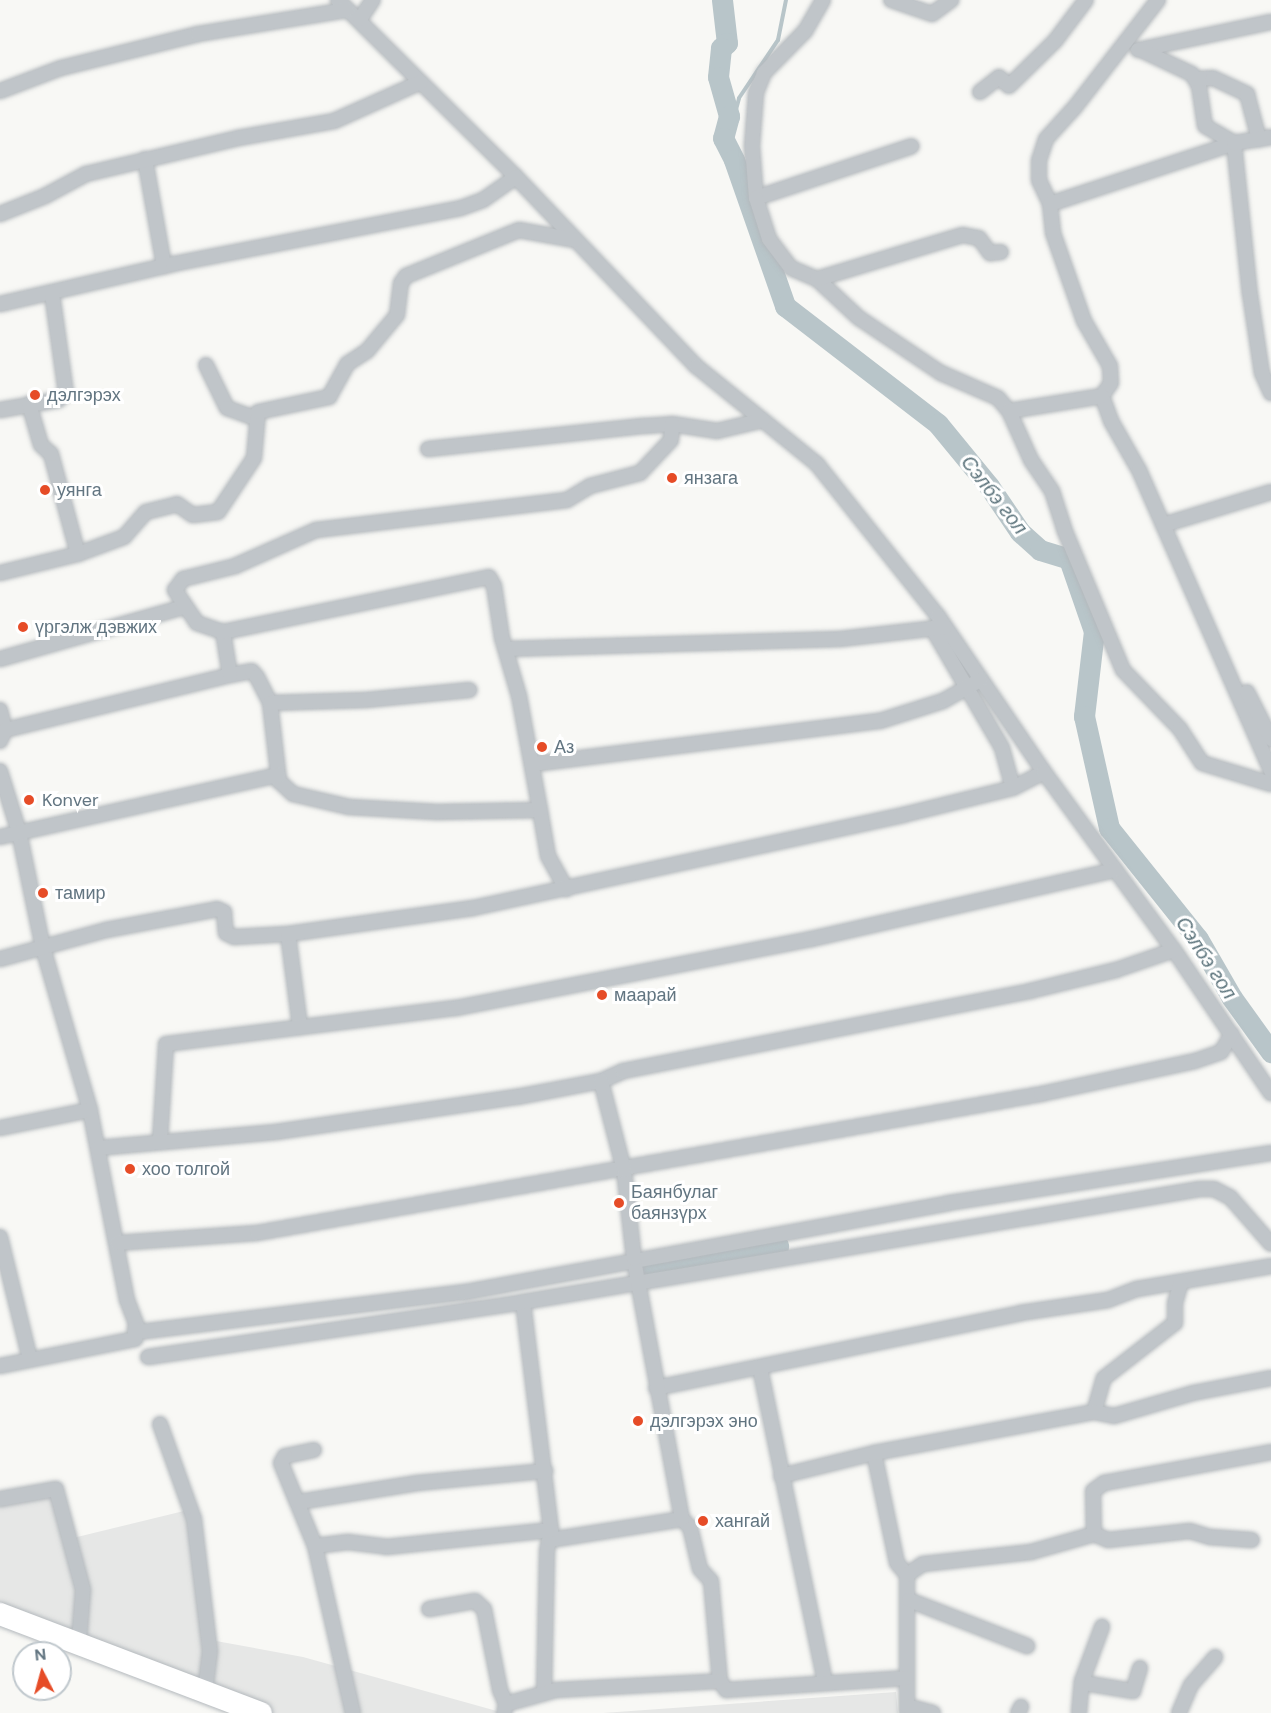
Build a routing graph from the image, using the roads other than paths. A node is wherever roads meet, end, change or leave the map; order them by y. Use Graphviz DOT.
graph roads {
  1 [pos="373,0"];
  2 [pos="823,0"];
  3 [pos="891,0"];
  4 [pos="951,0"];
  5 [pos="1086,0"];
  6 [pos="1158,0"];
  7 [pos="343,5"];
  8 [pos="360,20"];
  9 [pos="1271,22"];
  10 [pos="1141,50"];
  11 [pos="1118,54"];
  12 [pos="1196,78"];
  13 [pos="421,82"];
  14 [pos="0,91"];
  15 [pos="980,92"];
  16 [pos="1265,138"];
  17 [pos="1234,143"];
  18 [pos="912,146"];
  19 [pos="145,159"];
  20 [pos="516,177"];
  21 [pos="756,198"];
  22 [pos="1050,204"];
  23 [pos="0,214"];
  24 [pos="575,240"];
  25 [pos="1001,252"];
  26 [pos="164,266"];
  27 [pos="817,279"];
  28 [pos="52,293"];
  29 [pos="0,304"];
  30 [pos="206,365"];
  31 [pos="1270,389"];
  32 [pos="1102,396"];
  33 [pos="29,404"];
  34 [pos="0,410"];
  35 [pos="1009,411"];
  36 [pos="255,418"];
  37 [pos="763,420"];
  38 [pos="672,424"];
  39 [pos="428,449"];
  40 [pos="1271,492"];
  41 [pos="1163,525"];
  42 [pos="78,554"];
  43 [pos="0,573"];
  44 [pos="184,607"];
  45 [pos="939,627"];
  46 [pos="223,632"];
  47 [pos="506,649"];
  48 [pos="0,658"];
  49 [pos="231,675"];
  50 [pos="980,680"];
  51 [pos="966,688"];
  52 [pos="470,690"];
  53 [pos="1247,692"];
  54 [pos="270,703"];
  55 [pos="0,710"];
  56 [pos="2,736"];
  57 [pos="1271,739"];
  58 [pos="533,764"];
  59 [pos="0,771"];
  60 [pos="1271,771"];
  61 [pos="1044,772"];
  62 [pos="278,775"];
  63 [pos="1271,784"];
  64 [pos="1013,788"];
  65 [pos="540,810"];
  66 [pos="19,832"];
  67 [pos="0,837"];
  68 [pos="1115,870"];
  69 [pos="566,889"];
  70 [pos="288,934"];
  71 [pos="43,948"];
  72 [pos="1174,951"];
  73 [pos="0,959"];
  74 [pos="300,1027"];
  75 [pos="1232,1034"];
  76 [pos="601,1081"];
  77 [pos="1271,1093"];
  78 [pos="90,1110"];
  79 [pos="0,1128"];
  80 [pos="160,1140"];
  81 [pos="98,1148"];
  82 [pos="1271,1153"];
  83 [pos="624,1170"];
  84 [pos="0,1237"];
  85 [pos="117,1243"];
  86 [pos="1271,1244"];
  87 [pos="634,1259"];
  88 [pos="1271,1266"];
  89 [pos="638,1281"];
  90 [pos="1181,1282"];
  91 [pos="523,1302"];
  92 [pos="205,1323"];
  93 [pos="135,1328"];
  94 [pos="210,1346"];
  95 [pos="148,1357"];
  96 [pos="30,1359"];
  97 [pos="0,1366"];
  98 [pos="760,1368"];
  99 [pos="1271,1378"];
  100 [pos="656,1388"];
  101 [pos="1094,1412"];
  102 [pos="160,1424"];
  103 [pos="314,1450"];
  104 [pos="1271,1452"];
  105 [pos="874,1453"];
  106 [pos="545,1471"];
  107 [pos="781,1476"];
  108 [pos="0,1499"];
  109 [pos="299,1502"];
  110 [pos="682,1519"];
  111 [pos="1094,1534"];
  112 [pos="550,1535"];
  113 [pos="1252,1540"];
  114 [pos="315,1546"];
  115 [pos="907,1575"];
  116 [pos="909,1600"];
  117 [pos="429,1609"];
  118 [pos="0,1614"];
  119 [pos="1102,1627"];
  120 [pos="79,1641"];
  121 [pos="1027,1646"];
  122 [pos="1215,1657"];
  123 [pos="1140,1668"];
  124 [pos="907,1678"];
  125 [pos="720,1681"];
  126 [pos="825,1682"];
  127 [pos="1084,1683"];
  128 [pos="206,1690"];
  129 [pos="544,1693"];
  130 [pos="505,1708"];
  131 [pos="907,1709"];
  132 [pos="1183,1712"];
  133 [pos="261,1713"];
  134 [pos="353,1713"];
  135 [pos="933,1713"];
  136 [pos="1079,1713"];
  1 -- 8 [label="street"];
  2 -- 21 [label="street"];
  3 -- 4 [label="street"];
  5 -- 15 [label="street"];
  6 -- 11 [label="street"];
  7 -- 8 [label="street"];
  7 -- 14 [label="street"];
  8 -- 13 [label="street"];
  9 -- 10 [label="street"];
  10 -- 11 [label="street"];
  10 -- 12 [label="street"];
  11 -- 22 [label="street"];
  12 -- 16 [label="street"];
  12 -- 17 [label="street"];
  13 -- 19 [label="street"];
  13 -- 20 [label="street"];
  16 -- 17 [label="street"];
  17 -- 22 [label="street"];
  17 -- 31 [label="street"];
  18 -- 21 [label="street"];
  19 -- 23 [label="street"];
  19 -- 26 [label="street"];
  20 -- 24 [label="street"];
  20 -- 26 [label="street"];
  21 -- 27 [label="street"];
  22 -- 32 [label="street"];
  24 -- 36 [label="street"];
  24 -- 37 [label="street"];
  25 -- 27 [label="street"];
  26 -- 28 [label="street"];
  27 -- 35 [label="street"];
  28 -- 29 [label="street"];
  28 -- 33 [label="street"];
  30 -- 36 [label="street"];
  32 -- 35 [label="street"];
  32 -- 41 [label="street"];
  33 -- 34 [label="street"];
  33 -- 42 [label="street"];
  35 -- 63 [label="street"];
  36 -- 42 [label="street"];
  37 -- 38 [label="street"];
  37 -- 45 [label="street"];
  38 -- 39 [label="street"];
  38 -- 44 [label="street"];
  40 -- 41 [label="street"];
  41 -- 60 [label="street"];
  42 -- 43 [label="street"];
  44 -- 46 [label="street"];
  44 -- 48 [label="street"];
  45 -- 47 [label="street"];
  45 -- 50 [label="street"];
  45 -- 51 [label="street"];
  46 -- 47 [label="street"];
  46 -- 49 [label="street"];
  47 -- 58 [label="street"];
  49 -- 54 [label="street"];
  49 -- 56 [label="street"];
  50 -- 51 [label="street"];
  50 -- 61 [label="street"];
  51 -- 58 [label="street"];
  51 -- 64 [label="street"];
  52 -- 54 [label="street"];
  53 -- 57 [label="street"];
  54 -- 62 [label="street"];
  55 -- 56 [label="street"];
  58 -- 65 [label="street"];
  59 -- 66 [label="street"];
  61 -- 64 [label="street"];
  61 -- 68 [label="street"];
  62 -- 65 [label="street"];
  62 -- 66 [label="street"];
  64 -- 69 [label="street"];
  65 -- 69 [label="street"];
  66 -- 67 [label="street"];
  66 -- 71 [label="street"];
  68 -- 72 [label="street"];
  68 -- 74 [label="street"];
  69 -- 70 [label="street"];
  70 -- 71 [label="street"];
  70 -- 74 [label="street"];
  71 -- 73 [label="street"];
  71 -- 78 [label="street"];
  72 -- 75 [label="street"];
  72 -- 76 [label="street"];
  74 -- 80 [label="street"];
  75 -- 77 [label="street"];
  75 -- 83 [label="street"];
  76 -- 80 [label="street"];
  76 -- 83 [label="street"];
  78 -- 79 [label="street"];
  78 -- 81 [label="street"];
  80 -- 81 [label="street"];
  81 -- 85 [label="street"];
  82 -- 87 [label="street"];
  83 -- 85 [label="street"];
  83 -- 87 [label="street"];
  84 -- 96 [label="street"];
  85 -- 93 [label="street"];
  86 -- 89 [label="street"];
  87 -- 89 [label="street"];
  87 -- 92 [label="street"];
  88 -- 90 [label="street"];
  89 -- 91 [label="street"];
  89 -- 100 [label="street"];
  90 -- 98 [label="street"];
  90 -- 101 [label="street"];
  91 -- 94 [label="street"];
  91 -- 106 [label="street"];
  92 -- 93 [label="street"];
  92 -- 94 [label="street"];
  93 -- 96 [label="street"];
  94 -- 95 [label="street"];
  96 -- 97 [label="street"];
  98 -- 100 [label="street"];
  98 -- 107 [label="street"];
  99 -- 101 [label="street"];
  100 -- 110 [label="street"];
  101 -- 105 [label="street"];
  102 -- 128 [label="street"];
  103 -- 109 [label="street"];
  104 -- 111 [label="street"];
  105 -- 107 [label="street"];
  105 -- 115 [label="street"];
  106 -- 109 [label="street"];
  106 -- 112 [label="street"];
  107 -- 126 [label="street"];
  108 -- 120 [label="street"];
  109 -- 114 [label="street"];
  110 -- 112 [label="street"];
  110 -- 125 [label="street"];
  111 -- 113 [label="street"];
  111 -- 115 [label="street"];
  112 -- 114 [label="street"];
  112 -- 129 [label="street"];
  114 -- 134 [label="street"];
  115 -- 116 [label="street"];
  116 -- 121 [label="street"];
  116 -- 124 [label="street"];
  117 -- 130 [label="street"];
  118 -- 120 [label="main road"];
  119 -- 127 [label="street"];
  120 -- 128 [label="main road"];
  122 -- 132 [label="street"];
  123 -- 127 [label="street"];
  124 -- 126 [label="street"];
  124 -- 131 [label="street"];
  125 -- 126 [label="street"];
  125 -- 129 [label="street"];
  127 -- 136 [label="street"];
  128 -- 133 [label="main road"];
  129 -- 130 [label="street"];
  131 -- 135 [label="street"];
}
